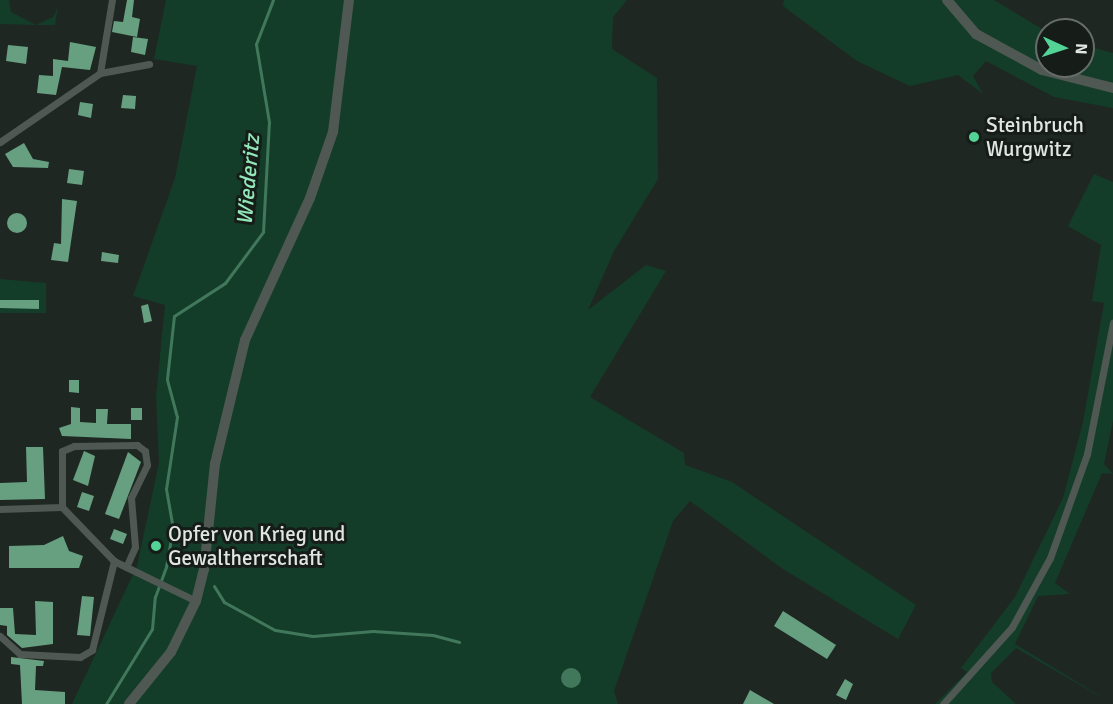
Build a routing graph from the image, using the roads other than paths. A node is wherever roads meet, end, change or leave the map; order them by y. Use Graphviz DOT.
graph roads {
  1 [pos="112,0"];
  2 [pos="349,0"];
  3 [pos="947,0"];
  4 [pos="149,64"];
  5 [pos="100,73"];
  6 [pos="1113,87"];
  7 [pos="0,142"];
  8 [pos="1113,323"];
  9 [pos="62,507"];
  10 [pos="0,509"];
  11 [pos="114,561"];
  12 [pos="126,567"];
  13 [pos="196,601"];
  14 [pos="0,636"];
  15 [pos="129,704"];
  16 [pos="943,704"];
  1 -- 5 [label="street"];
  2 -- 13 [label="main road"];
  3 -- 6 [label="main road"];
  4 -- 5 [label="street"];
  5 -- 7 [label="street"];
  8 -- 16 [label="street"];
  9 -- 10 [label="street"];
  9 -- 11 [label="street"];
  9 -- 12 [label="street"];
  11 -- 12 [label="street"];
  11 -- 14 [label="street"];
  12 -- 13 [label="street"];
  13 -- 15 [label="main road"];
}
